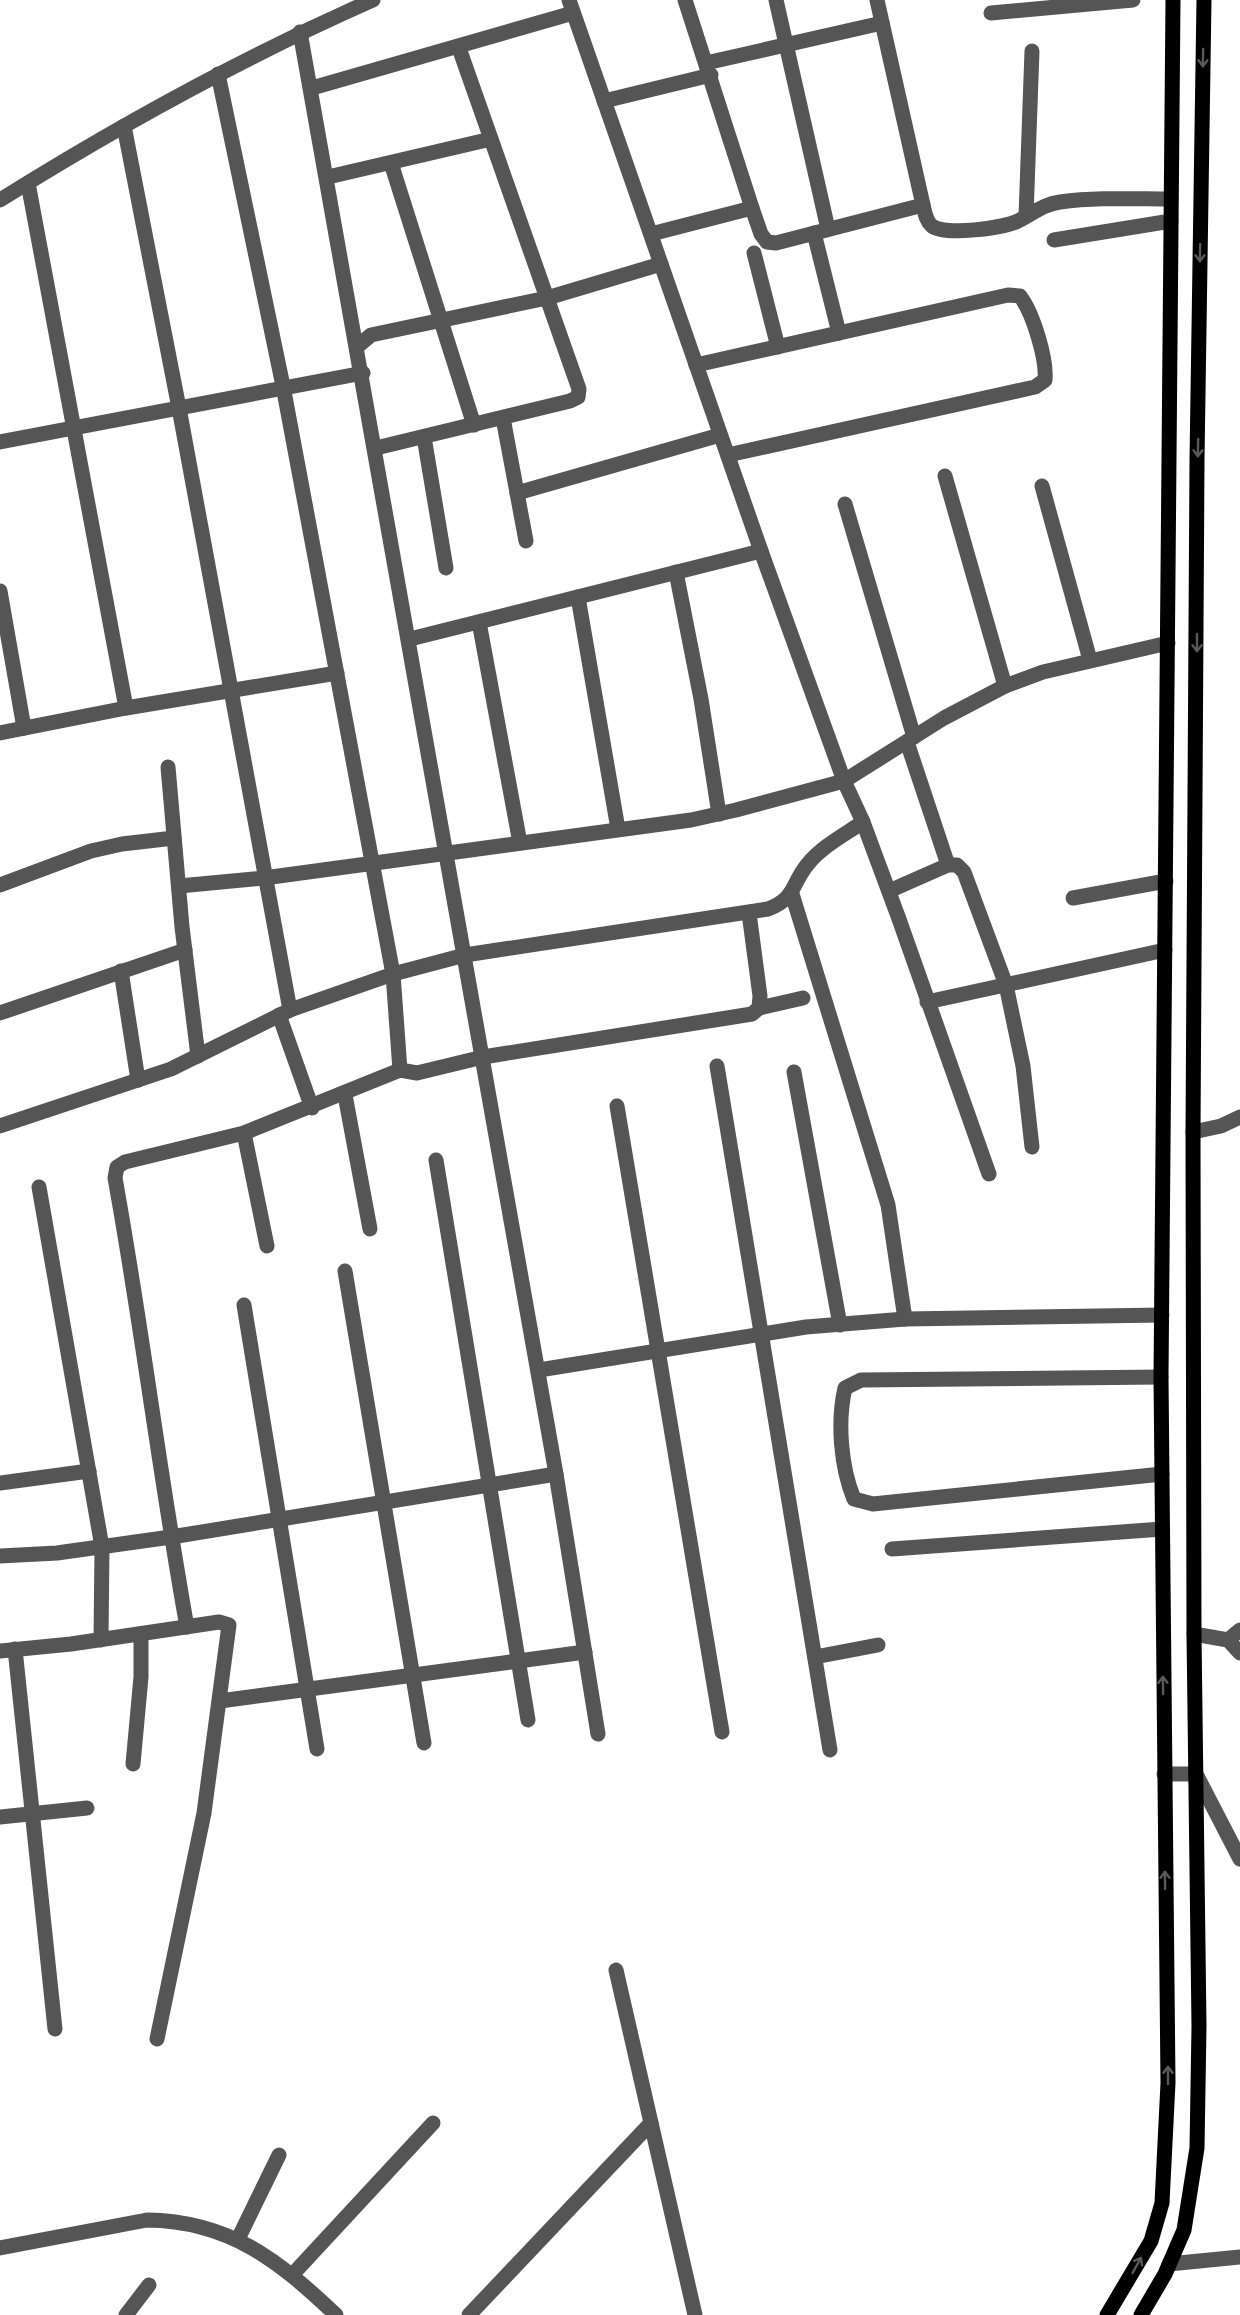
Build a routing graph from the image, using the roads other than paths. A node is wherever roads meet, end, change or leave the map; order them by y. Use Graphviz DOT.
graph roads {
  1 [pos="373,0"];
  2 [pos="685,0"];
  3 [pos="776,0"];
  4 [pos="877,0"];
  5 [pos="1133,0"];
  6 [pos="1173,0"];
  7 [pos="1204,0"];
  8 [pos="571,6"];
  9 [pos="991,13"];
  10 [pos="882,23"];
  11 [pos="300,32"];
  12 [pos="787,45"];
  13 [pos="459,48"];
  14 [pos="1032,51"];
  15 [pos="708,69"];
  16 [pos="218,74"];
  17 [pos="312,88"];
  18 [pos="604,102"];
  19 [pos="124,126"];
  20 [pos="491,139"];
  21 [pos="391,163"];
  22 [pos="328,177"];
  23 [pos="28,183"];
  24 [pos="1171,199"];
  25 [pos="0,200"];
  26 [pos="923,205"];
  27 [pos="752,208"];
  28 [pos="1026,216"];
  29 [pos="1171,221"];
  30 [pos="821,231"];
  31 [pos="651,234"];
  32 [pos="1054,240"];
  33 [pos="754,253"];
  34 [pos="661,264"];
  35 [pos="547,298"];
  36 [pos="442,319"];
  37 [pos="839,333"];
  38 [pos="358,346"];
  39 [pos="778,347"];
  40 [pos="696,365"];
  41 [pos="363,373"];
  42 [pos="283,386"];
  43 [pos="179,408"];
  44 [pos="503,417"];
  45 [pos="474,425"];
  46 [pos="76,429"];
  47 [pos="720,435"];
  48 [pos="424,437"];
  49 [pos="0,442"];
  50 [pos="376,448"];
  51 [pos="728,455"];
  52 [pos="945,476"];
  53 [pos="1042,486"];
  54 [pos="517,494"];
  55 [pos="845,504"];
  56 [pos="526,541"];
  57 [pos="761,551"];
  58 [pos="446,568"];
  59 [pos="676,572"];
  60 [pos="0,591"];
  61 [pos="578,597"];
  62 [pos="479,622"];
  63 [pos="410,639"];
  64 [pos="1168,643"];
  65 [pos="1090,660"];
  66 [pos="337,673"];
  67 [pos="1005,686"];
  68 [pos="232,690"];
  69 [pos="126,708"];
  70 [pos="24,728"];
  71 [pos="0,733"];
  72 [pos="910,739"];
  73 [pos="168,767"];
  74 [pos="844,781"];
  75 [pos="719,814"];
  76 [pos="863,822"];
  77 [pos="618,829"];
  78 [pos="174,838"];
  79 [pos="520,843"];
  80 [pos="447,853"];
  81 [pos="373,864"];
  82 [pos="948,865"];
  83 [pos="264,878"];
  84 [pos="1166,881"];
  85 [pos="0,885"];
  86 [pos="179,886"];
  87 [pos="889,891"];
  88 [pos="792,894"];
  89 [pos="1073,898"];
  90 [pos="749,913"];
  91 [pos="185,950"];
  92 [pos="1165,950"];
  93 [pos="465,955"];
  94 [pos="121,971"];
  95 [pos="393,974"];
  96 [pos="1006,985"];
  97 [pos="803,998"];
  98 [pos="927,1002"];
  99 [pos="759,1008"];
  100 [pos="285,1012"];
  101 [pos="0,1013"];
  102 [pos="198,1056"];
  103 [pos="483,1057"];
  104 [pos="717,1065"];
  105 [pos="400,1070"];
  106 [pos="794,1072"];
  107 [pos="138,1080"];
  108 [pos="345,1095"];
  109 [pos="617,1106"];
  110 [pos="312,1108"];
  111 [pos="1240,1117"];
  112 [pos="0,1126"];
  113 [pos="1193,1132"];
  114 [pos="244,1133"];
  115 [pos="1032,1147"];
  116 [pos="436,1160"];
  117 [pos="989,1174"];
  118 [pos="39,1187"];
  119 [pos="370,1229"];
  120 [pos="267,1246"];
  121 [pos="345,1271"];
  122 [pos="244,1305"];
  123 [pos="1162,1315"];
  124 [pos="905,1319"];
  125 [pos="840,1325"];
  126 [pos="763,1333"];
  127 [pos="657,1351"];
  128 [pos="539,1370"];
  129 [pos="1161,1377"];
  130 [pos="89,1472"];
  131 [pos="556,1474"];
  132 [pos="1162,1474"];
  133 [pos="0,1483"];
  134 [pos="489,1483"];
  135 [pos="384,1501"];
  136 [pos="278,1519"];
  137 [pos="1162,1529"];
  138 [pos="171,1537"];
  139 [pos="102,1547"];
  140 [pos="892,1549"];
  141 [pos="0,1556"];
  142 [pos="187,1627"];
  143 [pos="1240,1630"];
  144 [pos="141,1634"];
  145 [pos="1194,1634"];
  146 [pos="101,1640"];
  147 [pos="1228,1640"];
  148 [pos="878,1645"];
  149 [pos="8,1650"];
  150 [pos="585,1653"];
  151 [pos="1240,1653"];
  152 [pos="815,1657"];
  153 [pos="518,1662"];
  154 [pos="411,1675"];
  155 [pos="306,1690"];
  156 [pos="220,1701"];
  157 [pos="528,1720"];
  158 [pos="722,1732"];
  159 [pos="598,1734"];
  160 [pos="424,1743"];
  161 [pos="317,1749"];
  162 [pos="830,1749"];
  163 [pos="134,1764"];
  164 [pos="1164,1774"];
  165 [pos="1196,1774"];
  166 [pos="87,1808"];
  167 [pos="33,1814"];
  168 [pos="0,1817"];
  169 [pos="1240,1859"];
  170 [pos="616,1970"];
  171 [pos="55,2029"];
  172 [pos="157,2039"];
  173 [pos="433,2123"];
  174 [pos="651,2123"];
  175 [pos="279,2155"];
  176 [pos="238,2239"];
  177 [pos="0,2248"];
  178 [pos="1240,2257"];
  179 [pos="1169,2264"];
  180 [pos="293,2274"];
  181 [pos="149,2285"];
  182 [pos="126,2315"];
  183 [pos="336,2315"];
  184 [pos="469,2315"];
  185 [pos="694,2315"];
  186 [pos="1107,2315"];
  187 [pos="1141,2315"];
  1 -- 11 [label="street"];
  2 -- 15 [label="street"];
  3 -- 12 [label="street"];
  4 -- 10 [label="street"];
  5 -- 9 [label="street"];
  6 -- 24 [label="main road"];
  7 -- 113 [label="main road, one-way"];
  8 -- 13 [label="street"];
  8 -- 18 [label="street"];
  10 -- 12 [label="street"];
  10 -- 26 [label="street"];
  11 -- 16 [label="street"];
  11 -- 17 [label="street"];
  12 -- 15 [label="street"];
  12 -- 30 [label="street"];
  13 -- 17 [label="street"];
  13 -- 20 [label="street"];
  14 -- 28 [label="street"];
  15 -- 18 [label="street"];
  15 -- 27 [label="street"];
  16 -- 19 [label="street"];
  16 -- 42 [label="street"];
  17 -- 22 [label="street"];
  18 -- 31 [label="street"];
  19 -- 23 [label="street"];
  19 -- 43 [label="street"];
  20 -- 21 [label="street"];
  20 -- 35 [label="street"];
  21 -- 22 [label="street"];
  21 -- 36 [label="street"];
  22 -- 38 [label="street"];
  23 -- 25 [label="street"];
  23 -- 46 [label="street"];
  24 -- 28 [label="street"];
  24 -- 29 [label="main road"];
  26 -- 28 [label="street"];
  26 -- 30 [label="street"];
  27 -- 30 [label="street"];
  27 -- 31 [label="street"];
  29 -- 32 [label="street"];
  29 -- 64 [label="main road"];
  30 -- 37 [label="street"];
  31 -- 34 [label="street"];
  33 -- 39 [label="street"];
  34 -- 35 [label="street"];
  34 -- 40 [label="street"];
  35 -- 36 [label="street"];
  35 -- 44 [label="street"];
  36 -- 38 [label="street"];
  36 -- 45 [label="street"];
  37 -- 39 [label="street"];
  37 -- 51 [label="street"];
  38 -- 41 [label="street"];
  39 -- 40 [label="street"];
  40 -- 47 [label="street"];
  41 -- 42 [label="street"];
  41 -- 50 [label="street"];
  42 -- 43 [label="street"];
  42 -- 66 [label="street"];
  43 -- 46 [label="street"];
  43 -- 68 [label="street"];
  44 -- 45 [label="street"];
  44 -- 54 [label="street"];
  45 -- 48 [label="street"];
  46 -- 49 [label="street"];
  46 -- 69 [label="street"];
  47 -- 51 [label="street"];
  47 -- 54 [label="street"];
  48 -- 50 [label="street"];
  48 -- 58 [label="street"];
  50 -- 63 [label="street"];
  51 -- 57 [label="street"];
  52 -- 67 [label="street"];
  53 -- 65 [label="street"];
  54 -- 56 [label="street"];
  55 -- 72 [label="street"];
  57 -- 59 [label="street"];
  57 -- 74 [label="street"];
  59 -- 61 [label="street"];
  59 -- 75 [label="street"];
  60 -- 70 [label="street"];
  61 -- 62 [label="street"];
  61 -- 77 [label="street"];
  62 -- 63 [label="street"];
  62 -- 79 [label="street"];
  63 -- 80 [label="street"];
  64 -- 65 [label="street"];
  64 -- 84 [label="main road"];
  65 -- 67 [label="street"];
  66 -- 68 [label="street"];
  66 -- 81 [label="street"];
  67 -- 72 [label="street"];
  68 -- 69 [label="street"];
  68 -- 83 [label="street"];
  69 -- 70 [label="street"];
  70 -- 71 [label="street"];
  72 -- 74 [label="street"];
  72 -- 82 [label="street"];
  73 -- 78 [label="street"];
  74 -- 75 [label="street"];
  74 -- 76 [label="street"];
  75 -- 77 [label="street"];
  76 -- 87 [label="street"];
  76 -- 88 [label="street"];
  77 -- 79 [label="street"];
  78 -- 85 [label="street"];
  78 -- 86 [label="street"];
  79 -- 80 [label="street"];
  80 -- 81 [label="street"];
  80 -- 93 [label="street"];
  81 -- 83 [label="street"];
  81 -- 95 [label="street"];
  82 -- 87 [label="street"];
  82 -- 96 [label="street"];
  83 -- 86 [label="street"];
  83 -- 100 [label="street"];
  84 -- 89 [label="street"];
  84 -- 92 [label="main road"];
  86 -- 91 [label="street"];
  87 -- 98 [label="street"];
  88 -- 90 [label="street"];
  88 -- 124 [label="street"];
  90 -- 93 [label="street"];
  90 -- 99 [label="street"];
  91 -- 94 [label="street"];
  91 -- 102 [label="street"];
  92 -- 96 [label="street"];
  92 -- 123 [label="main road"];
  93 -- 95 [label="street"];
  93 -- 103 [label="street"];
  94 -- 101 [label="street"];
  94 -- 107 [label="street"];
  95 -- 100 [label="street"];
  95 -- 105 [label="street"];
  96 -- 98 [label="street"];
  96 -- 115 [label="street"];
  97 -- 99 [label="street"];
  98 -- 117 [label="street"];
  99 -- 103 [label="street"];
  100 -- 102 [label="street"];
  100 -- 110 [label="street"];
  102 -- 107 [label="street"];
  103 -- 105 [label="street"];
  103 -- 128 [label="street"];
  104 -- 126 [label="street"];
  105 -- 108 [label="street"];
  106 -- 125 [label="street"];
  107 -- 112 [label="street"];
  108 -- 110 [label="street"];
  108 -- 119 [label="street"];
  109 -- 127 [label="street"];
  110 -- 114 [label="street"];
  111 -- 113 [label="street"];
  113 -- 145 [label="main road"];
  114 -- 120 [label="street"];
  114 -- 138 [label="street"];
  116 -- 134 [label="street"];
  118 -- 130 [label="street"];
  121 -- 135 [label="street"];
  122 -- 136 [label="street"];
  123 -- 124 [label="street"];
  123 -- 129 [label="main road"];
  124 -- 125 [label="street"];
  125 -- 126 [label="street"];
  126 -- 127 [label="street"];
  126 -- 152 [label="street"];
  127 -- 128 [label="street"];
  127 -- 158 [label="street"];
  128 -- 131 [label="street"];
  129 -- 132 [label="main road"];
  129 -- 132 [label="street"];
  130 -- 133 [label="street"];
  130 -- 139 [label="street"];
  131 -- 134 [label="street"];
  131 -- 150 [label="street"];
  132 -- 137 [label="main road"];
  134 -- 135 [label="street"];
  134 -- 153 [label="street"];
  135 -- 136 [label="street"];
  135 -- 154 [label="street"];
  136 -- 138 [label="street"];
  136 -- 155 [label="street"];
  137 -- 140 [label="street"];
  164 -- 137 [label="main road, one-way"];
  138 -- 139 [label="street"];
  138 -- 142 [label="street"];
  139 -- 141 [label="street"];
  139 -- 146 [label="street"];
  142 -- 144 [label="street"];
  142 -- 156 [label="street"];
  143 -- 147 [label="street"];
  144 -- 146 [label="street"];
  144 -- 163 [label="street"];
  145 -- 147 [label="street"];
  145 -- 165 [label="main road"];
  146 -- 149 [label="street"];
  147 -- 151 [label="street"];
  148 -- 152 [label="street"];
  149 -- 167 [label="street"];
  150 -- 153 [label="street"];
  150 -- 159 [label="street"];
  152 -- 162 [label="street"];
  153 -- 154 [label="street"];
  153 -- 157 [label="street"];
  154 -- 155 [label="street"];
  154 -- 160 [label="street"];
  155 -- 156 [label="street"];
  155 -- 161 [label="street"];
  156 -- 172 [label="street"];
  164 -- 165 [label="street"];
  186 -- 164 [label="main road, one-way"];
  165 -- 169 [label="street"];
  165 -- 179 [label="main road"];
  166 -- 167 [label="street"];
  167 -- 168 [label="street"];
  167 -- 171 [label="street"];
  170 -- 174 [label="street"];
  173 -- 180 [label="street"];
  174 -- 184 [label="street"];
  174 -- 185 [label="street"];
  175 -- 176 [label="street"];
  176 -- 177 [label="street"];
  176 -- 180 [label="street"];
  178 -- 179 [label="street"];
  179 -- 187 [label="main road"];
  180 -- 183 [label="street"];
  181 -- 182 [label="street"];
}
